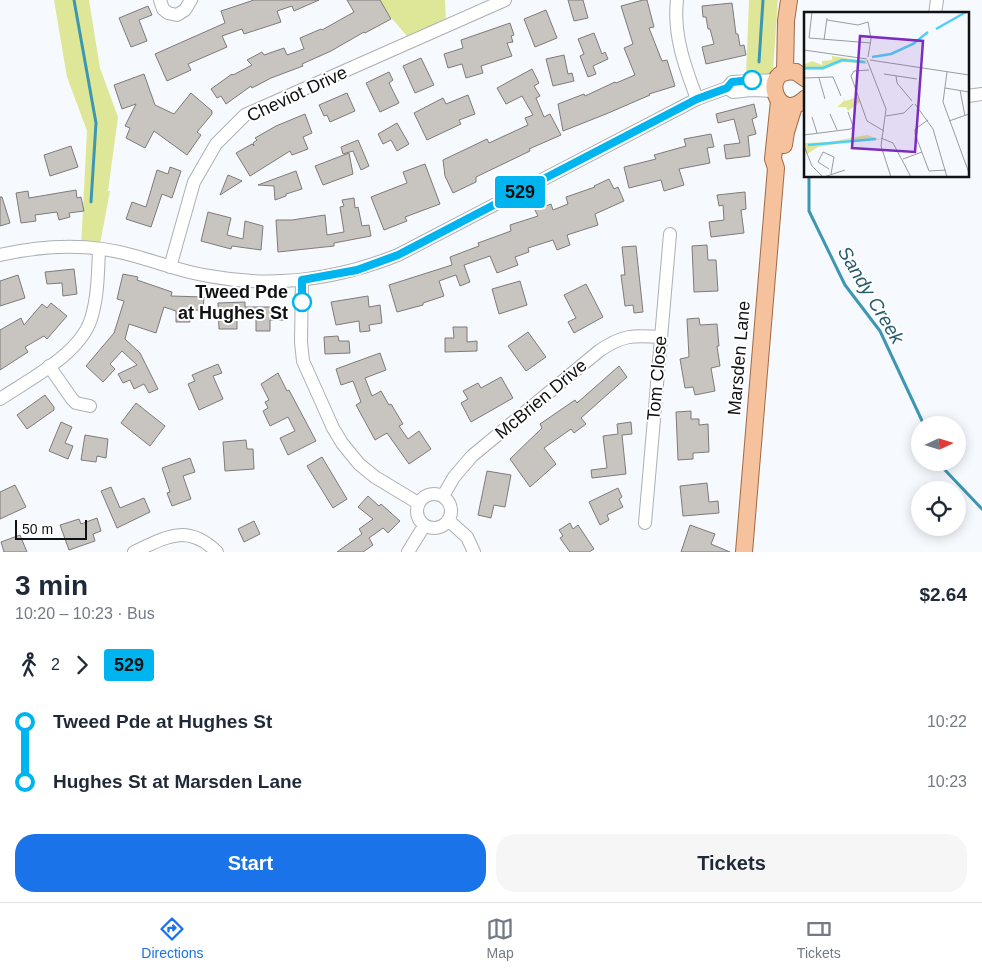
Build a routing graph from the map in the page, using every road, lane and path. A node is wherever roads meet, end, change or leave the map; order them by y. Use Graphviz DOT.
graph roads {
  1 [pos="160,0"];
  2 [pos="192,0"];
  3 [pos="505,0"];
  4 [pos="677,0"];
  5 [pos="789,4"];
  6 [pos="789,87"];
  7 [pos="697,99"];
  8 [pos="670,234"];
  9 [pos="99,249"];
  10 [pos="0,255"];
  11 [pos="170,267"];
  12 [pos="302,280"];
  13 [pos="660,337"];
  14 [pos="49,366"];
  15 [pos="0,399"];
  16 [pos="90,406"];
  17 [pos="443,496"];
  18 [pos="418,503"];
  19 [pos="448,520"];
  20 [pos="645,523"];
  21 [pos="424,526"];
  22 [pos="134,552"];
  23 [pos="217,552"];
  24 [pos="408,552"];
  25 [pos="474,552"];
  26 [pos="744,552"];
  1 -- 2 [label="street"];
  3 -- 11 [label="street, Cheviot Drive"];
  4 -- 7 [label="street"];
  5 -- 6 [label="main road, Marsden Lane"];
  6 -- 7 [label="street"];
  6 -- 26 [label="main road, Marsden Lane"];
  7 -- 12 [label="street"];
  8 -- 13 [label="street, Tom Close"];
  9 -- 10 [label="street"];
  9 -- 11 [label="street"];
  9 -- 14 [label="street"];
  11 -- 12 [label="street"];
  12 -- 18 [label="street"];
  13 -- 17 [label="street, McBrien Drive"];
  13 -- 20 [label="street, Tom Close"];
  14 -- 15 [label="street"];
  14 -- 16 [label="street"];
  17 -- 18 [label="street"];
  17 -- 19 [label="street"];
  18 -- 21 [label="street"];
  19 -- 21 [label="street"];
  19 -- 25 [label="street"];
  21 -- 24 [label="street"];
  22 -- 23 [label="street"];
}
